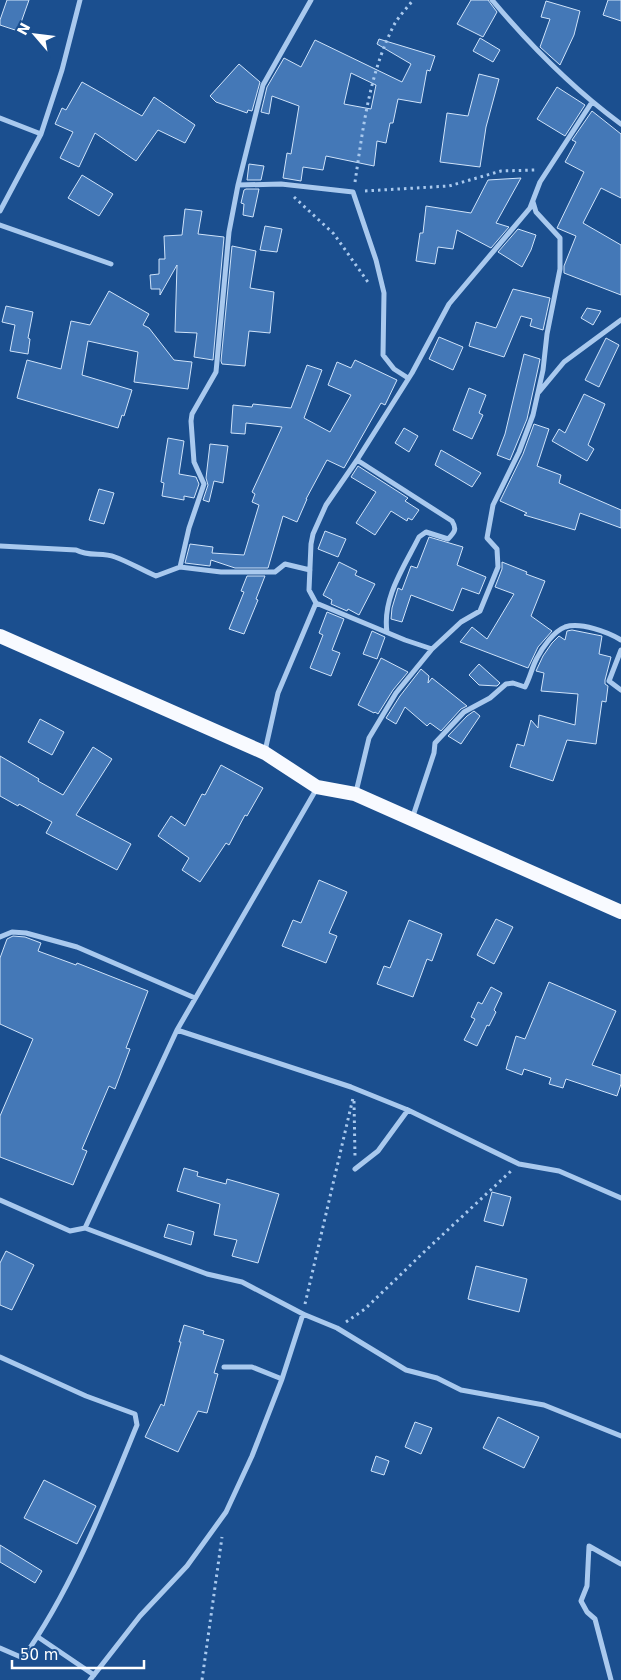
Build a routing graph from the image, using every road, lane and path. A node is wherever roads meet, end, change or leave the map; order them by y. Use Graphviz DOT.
graph roads {
  1 [pos="80,0"];
  2 [pos="311,0"];
  3 [pos="413,0"];
  4 [pos="492,0"];
  5 [pos="592,102"];
  6 [pos="0,118"];
  7 [pos="621,124"];
  8 [pos="41,134"];
  9 [pos="548,170"];
  10 [pos="281,184"];
  11 [pos="238,185"];
  12 [pos="353,192"];
  13 [pos="533,202"];
  14 [pos="0,210"];
  15 [pos="0,225"];
  16 [pos="111,264"];
  17 [pos="384,304"];
  18 [pos="621,320"];
  19 [pos="408,378"];
  20 [pos="538,395"];
  21 [pos="358,460"];
  22 [pos="0,546"];
  23 [pos="180,567"];
  24 [pos="310,570"];
  25 [pos="316,603"];
  26 [pos="387,632"];
  27 [pos="0,636"];
  28 [pos="621,640"];
  29 [pos="432,649"];
  30 [pos="621,650"];
  31 [pos="621,690"];
  32 [pos="265,753"];
  33 [pos="317,787"];
  34 [pos="355,794"];
  35 [pos="412,820"];
  36 [pos="621,912"];
  37 [pos="0,937"];
  38 [pos="195,998"];
  39 [pos="176,1030"];
  40 [pos="408,1110"];
  41 [pos="519,1164"];
  42 [pos="355,1169"];
  43 [pos="621,1198"];
  44 [pos="0,1200"];
  45 [pos="85,1228"];
  46 [pos="303,1314"];
  47 [pos="337,1328"];
  48 [pos="0,1357"];
  49 [pos="224,1367"];
  50 [pos="282,1380"];
  51 [pos="621,1436"];
  52 [pos="226,1512"];
  53 [pos="621,1564"];
  54 [pos="38,1637"];
  55 [pos="0,1648"];
  56 [pos="94,1675"];
  57 [pos="90,1680"];
  58 [pos="202,1680"];
  59 [pos="611,1680"];
  1 -- 8 [label="street"];
  2 -- 11 [label="street"];
  3 -- 12 [label="path"];
  4 -- 5 [label="street"];
  5 -- 7 [label="street"];
  5 -- 9 [label="street"];
  6 -- 8 [label="street"];
  8 -- 14 [label="street"];
  9 -- 12 [label="path"];
  9 -- 13 [label="street"];
  10 -- 11 [label="street"];
  10 -- 12 [label="street"];
  10 -- 17 [label="path"];
  11 -- 23 [label="street"];
  12 -- 17 [label="street"];
  13 -- 19 [label="street"];
  13 -- 20 [label="street"];
  15 -- 16 [label="street"];
  17 -- 19 [label="street"];
  18 -- 20 [label="street"];
  19 -- 21 [label="street"];
  20 -- 29 [label="street"];
  21 -- 24 [label="street"];
  21 -- 26 [label="street"];
  22 -- 23 [label="street"];
  23 -- 24 [label="street"];
  24 -- 25 [label="street"];
  25 -- 26 [label="street"];
  25 -- 32 [label="street"];
  26 -- 29 [label="street"];
  27 -- 32 [label="highway"];
  28 -- 35 [label="street"];
  29 -- 34 [label="street"];
  30 -- 31 [label="street"];
  32 -- 33 [label="highway"];
  33 -- 34 [label="highway"];
  33 -- 38 [label="street"];
  34 -- 35 [label="highway"];
  35 -- 36 [label="highway"];
  37 -- 38 [label="street"];
  38 -- 39 [label="street"];
  39 -- 40 [label="street"];
  39 -- 45 [label="street"];
  40 -- 41 [label="street"];
  40 -- 42 [label="street"];
  41 -- 43 [label="street"];
  41 -- 47 [label="path"];
  42 -- 46 [label="path"];
  44 -- 45 [label="street"];
  45 -- 46 [label="street"];
  46 -- 47 [label="street"];
  46 -- 50 [label="street"];
  47 -- 51 [label="street"];
  48 -- 54 [label="street"];
  49 -- 50 [label="street"];
  50 -- 52 [label="street"];
  52 -- 56 [label="street"];
  52 -- 58 [label="path"];
  53 -- 59 [label="street"];
  54 -- 55 [label="street"];
  54 -- 56 [label="street"];
  56 -- 57 [label="street"];
}
